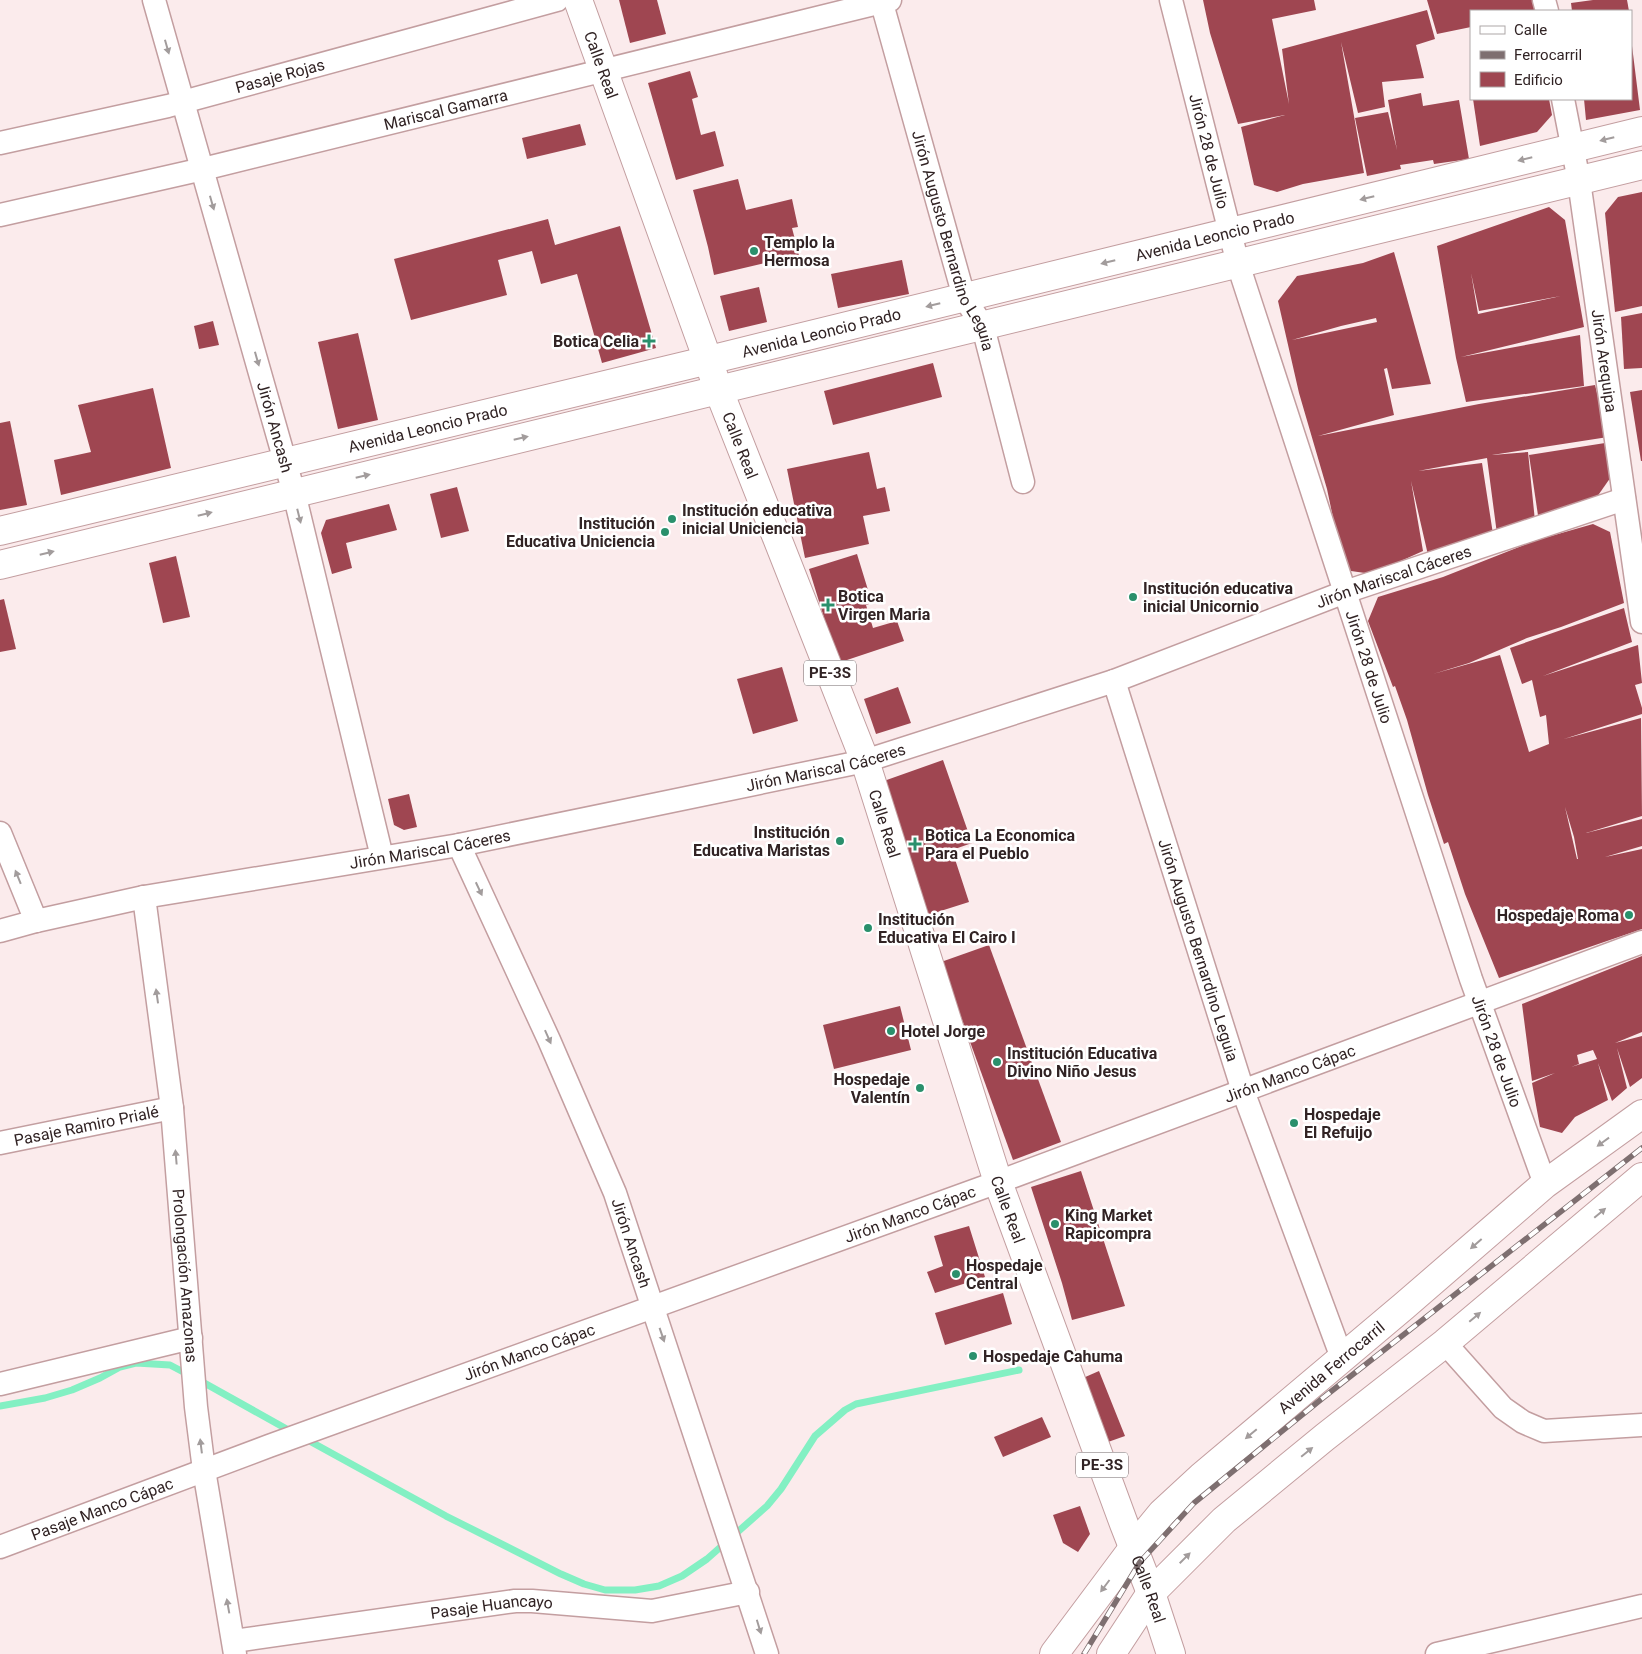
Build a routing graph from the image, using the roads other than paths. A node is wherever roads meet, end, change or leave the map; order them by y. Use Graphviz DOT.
graph roads {
  1 [pos="154,0"];
  2 [pos="557,0"];
  3 [pos="578,0"];
  4 [pos="1171,0"];
  5 [pos="884,1"];
  6 [pos="602,70"];
  7 [pos="1563,100"];
  8 [pos="184,102"];
  9 [pos="1642,130"];
  10 [pos="0,142"];
  11 [pos="1572,148"];
  12 [pos="1642,165"];
  13 [pos="203,168"];
  14 [pos="1579,181"];
  15 [pos="0,215"];
  16 [pos="1229,232"];
  17 [pos="1238,264"];
  18 [pos="964,297"];
  19 [pos="983,327"];
  20 [pos="709,360"];
  21 [pos="719,391"];
  22 [pos="285,461"];
  23 [pos="1023,482"];
  24 [pos="294,492"];
  25 [pos="1624,500"];
  26 [pos="0,531"];
  27 [pos="0,565"];
  28 [pos="1346,592"];
  29 [pos="1642,622"];
  30 [pos="1114,681"];
  31 [pos="865,761"];
  32 [pos="0,833"];
  33 [pos="459,845"];
  34 [pos="382,857"];
  35 [pos="144,897"];
  36 [pos="36,920"];
  37 [pos="0,931"];
  38 [pos="1642,942"];
  39 [pos="1479,1003"];
  40 [pos="1243,1091"];
  41 [pos="172,1108"];
  42 [pos="1642,1114"];
  43 [pos="0,1143"];
  44 [pos="1642,1177"];
  45 [pos="998,1182"];
  46 [pos="1546,1184"];
  47 [pos="652,1306"];
  48 [pos="191,1342"];
  49 [pos="1445,1343"];
  50 [pos="1342,1358"];
  51 [pos="0,1384"];
  52 [pos="1642,1425"];
  53 [pos="204,1470"];
  54 [pos="0,1547"];
  55 [pos="1134,1547"];
  56 [pos="748,1592"];
  57 [pos="1151,1593"];
  58 [pos="1642,1606"];
  59 [pos="234,1647"];
  60 [pos="767,1654"];
  61 [pos="1054,1654"];
  62 [pos="1111,1654"];
  63 [pos="1171,1654"];
  64 [pos="1437,1654"];
  1 -- 8 [label="street, Jirón Ancash, one-way"];
  2 -- 8 [label="street, Pasaje Rojas"];
  3 -- 6 [label="main road, Calle Real / PE-3S"];
  4 -- 16 [label="street, Jirón 28 de Julio"];
  5 -- 6 [label="street, Mariscal Gamarra"];
  5 -- 18 [label="street, Jirón Augusto Bernardino Leguia"];
  6 -- 13 [label="street, Mariscal Gamarra"];
  6 -- 20 [label="main road, Calle Real / PE-3S"];
  7 -- 11 [label="street, Jirón Arequipa"];
  8 -- 10 [label="street, Pasaje Rojas"];
  8 -- 13 [label="street, Jirón Ancash"];
  9 -- 11 [label="main road, Avenida Leoncio Prado, one-way"];
  11 -- 14 [label="street, Jirón Arequipa"];
  11 -- 16 [label="main road, Avenida Leoncio Prado, one-way"];
  12 -- 14 [label="main road, Avenida Leoncio Prado"];
  13 -- 15 [label="street, Mariscal Gamarra"];
  13 -- 22 [label="street, Jirón Ancash, one-way"];
  14 -- 17 [label="main road, Avenida Leoncio Prado"];
  14 -- 25 [label="street, Jirón Arequipa"];
  16 -- 17 [label="street, Jirón 28 de Julio"];
  16 -- 18 [label="main road, Avenida Leoncio Prado, one-way"];
  17 -- 19 [label="main road, Avenida Leoncio Prado"];
  17 -- 28 [label="street, Jirón 28 de Julio"];
  18 -- 19 [label="street, Jirón Augusto Bernardino Leguia"];
  18 -- 20 [label="main road, Avenida Leoncio Prado, one-way"];
  19 -- 21 [label="main road, Avenida Leoncio Prado"];
  19 -- 23 [label="street, Jirón Augusto Bernardino Leguia"];
  20 -- 21 [label="main road, Calle Real / PE-3S"];
  20 -- 22 [label="main road, Avenida Leoncio Prado"];
  24 -- 21 [label="main road, Avenida Leoncio Prado, one-way"];
  21 -- 31 [label="main road, Calle Real / PE-3S"];
  22 -- 24 [label="street, Jirón Ancash"];
  22 -- 26 [label="main road, Avenida Leoncio Prado"];
  27 -- 24 [label="main road, Avenida Leoncio Prado, one-way"];
  24 -- 34 [label="street, Jirón Ancash, one-way"];
  25 -- 28 [label="street, Jirón Mariscal Cáceres"];
  25 -- 29 [label="street, Jirón Arequipa"];
  28 -- 30 [label="street, Jirón Mariscal Cáceres"];
  28 -- 39 [label="street, Jirón 28 de Julio"];
  30 -- 31 [label="street, Jirón Mariscal Cáceres"];
  30 -- 40 [label="street, Jirón Augusto Bernardino Leguia"];
  31 -- 33 [label="street, Jirón Mariscal Cáceres"];
  31 -- 45 [label="main road, Calle Real / PE-3S"];
  36 -- 32 [label="street, one-way"];
  33 -- 34 [label="street, Jirón Mariscal Cáceres"];
  33 -- 47 [label="street, Jirón Ancash, one-way"];
  34 -- 35 [label="street, Jirón Mariscal Cáceres"];
  35 -- 36 [label="street, Jirón Mariscal Cáceres"];
  41 -- 35 [label="street, Prolongación Amazonas, one-way"];
  36 -- 37 [label="street, Jirón Mariscal Cáceres"];
  38 -- 39 [label="street, Jirón Manco Cápac"];
  39 -- 40 [label="street, Jirón Manco Cápac"];
  39 -- 46 [label="street, Jirón 28 de Julio"];
  40 -- 45 [label="street, Jirón Manco Cápac"];
  40 -- 50 [label="street, Jirón Augusto Bernardino Leguia"];
  41 -- 43 [label="street, Pasaje Ramiro Prialé"];
  48 -- 41 [label="street, Prolongación Amazonas, one-way"];
  42 -- 46 [label="main road, Avenida Ferrocarril, one-way"];
  49 -- 44 [label="main road, one-way"];
  45 -- 47 [label="street, Jirón Manco Cápac"];
  45 -- 55 [label="main road, Calle Real / PE-3S"];
  46 -- 50 [label="main road, Avenida Ferrocarril, one-way"];
  47 -- 53 [label="street, Jirón Manco Cápac"];
  47 -- 56 [label="street, Jirón Ancash, one-way"];
  48 -- 51 [label="street"];
  53 -- 48 [label="street, Prolongación Amazonas, one-way"];
  49 -- 52 [label="street"];
  57 -- 49 [label="main road, one-way"];
  50 -- 55 [label="main road, Avenida Ferrocarril, one-way"];
  53 -- 54 [label="street, Pasaje Manco Cápac"];
  59 -- 53 [label="street, Prolongación Amazonas, one-way"];
  55 -- 57 [label="main road, Calle Real / PE-3S"];
  55 -- 61 [label="main road, Avenida Ferrocarril, one-way"];
  56 -- 59 [label="street, Pasaje Huancayo"];
  56 -- 60 [label="street, Jirón Ancash, one-way"];
  57 -- 62 [label="main road"];
  57 -- 63 [label="main road, Calle Real / PE-3S"];
  58 -- 64 [label="street"];
}
